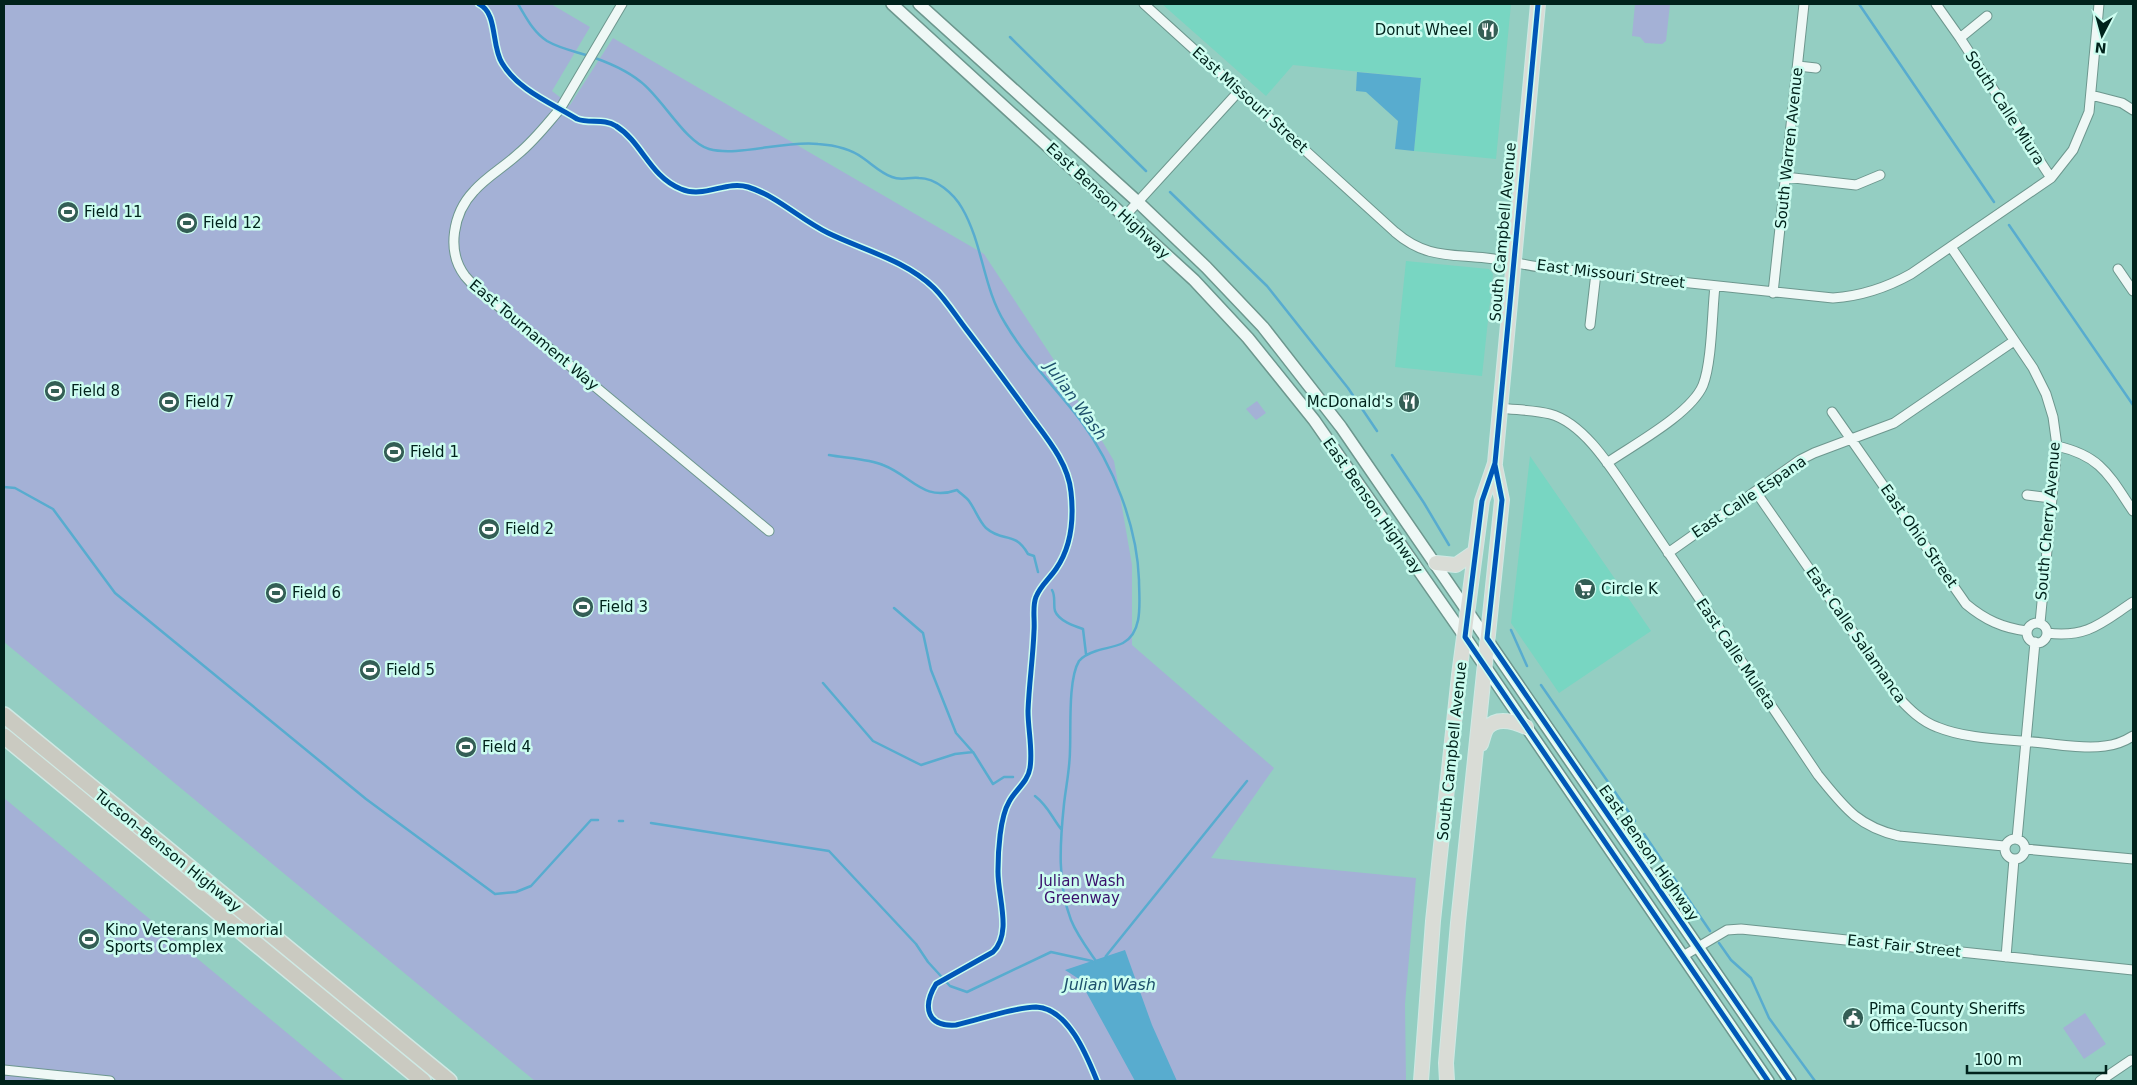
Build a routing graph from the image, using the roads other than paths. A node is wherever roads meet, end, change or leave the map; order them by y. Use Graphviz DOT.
graph roads {
  1 [pos="622,4"];
  2 [pos="920,4"];
  3 [pos="1144,4"];
  4 [pos="1538,4"];
  5 [pos="1804,4"];
  6 [pos="1936,4"];
  7 [pos="2099,4"];
  8 [pos="896,5"];
  9 [pos="1987,16"];
  10 [pos="1960,38"];
  11 [pos="1798,66"];
  12 [pos="1816,68"];
  13 [pos="1240,90"];
  14 [pos="2091,95"];
  15 [pos="2133,110"];
  16 [pos="1880,175"];
  17 [pos="1785,177"];
  18 [pos="2050,178"];
  19 [pos="1139,203"];
  20 [pos="1125,216"];
  21 [pos="1951,248"];
  22 [pos="1512,262"];
  23 [pos="2118,269"];
  24 [pos="1596,273"];
  25 [pos="2132,285"];
  26 [pos="1715,286"];
  27 [pos="1773,293"];
  28 [pos="1590,325"];
  29 [pos="2014,341"];
  30 [pos="1500,408"];
  31 [pos="1832,412"];
  32 [pos="1851,439"];
  33 [pos="2057,446"];
  34 [pos="1495,463"];
  35 [pos="1606,463"];
  36 [pos="1756,492"];
  37 [pos="2028,495"];
  38 [pos="2051,498"];
  39 [pos="2133,511"];
  40 [pos="769,531"];
  41 [pos="1475,552"];
  42 [pos="1668,553"];
  43 [pos="1436,563"];
  44 [pos="2133,602"];
  45 [pos="1468,611"];
  46 [pos="2040,623"];
  47 [pos="2027,631"];
  48 [pos="2047,633"];
  49 [pos="1464,637"];
  50 [pos="1487,638"];
  51 [pos="2034,642"];
  52 [pos="1484,667"];
  53 [pos="4,715"];
  54 [pos="1526,727"];
  55 [pos="4,736"];
  56 [pos="2133,736"];
  57 [pos="2027,741"];
  58 [pos="1476,756"];
  59 [pos="2017,839"];
  60 [pos="2004,846"];
  61 [pos="2025,849"];
  62 [pos="2014,859"];
  63 [pos="2133,859"];
  64 [pos="1698,947"];
  65 [pos="1683,956"];
  66 [pos="2006,957"];
  67 [pos="2133,970"];
  68 [pos="2133,1061"];
  69 [pos="4,1070"];
  70 [pos="110,1081"];
  71 [pos="423,1081"];
  72 [pos="449,1081"];
  73 [pos="1421,1081"];
  74 [pos="1447,1081"];
  75 [pos="1768,1081"];
  76 [pos="1790,1081"];
  77 [pos="2100,1081"];
  1 -- 40 [label="street, East Tournament Way"];
  2 -- 19 [label="main road, East Benson Highway"];
  3 -- 13 [label="street, East Missouri Street"];
  4 -- 22 [label="main road, South Campbell Avenue"];
  5 -- 11 [label="street, South Warren Avenue"];
  6 -- 10 [label="street, South Calle Miura"];
  7 -- 14 [label="street"];
  8 -- 20 [label="main road, East Benson Highway"];
  9 -- 10 [label="street, South Calle Miura"];
  10 -- 18 [label="street, South Calle Miura"];
  11 -- 12 [label="street"];
  11 -- 17 [label="street, South Warren Avenue"];
  13 -- 19 [label="street"];
  13 -- 22 [label="street, East Missouri Street"];
  14 -- 15 [label="street"];
  14 -- 18 [label="street"];
  16 -- 17 [label="street"];
  17 -- 27 [label="street, South Warren Avenue"];
  18 -- 21 [label="street"];
  19 -- 20 [label="street"];
  19 -- 43 [label="main road, East Benson Highway"];
  20 -- 49 [label="main road, East Benson Highway"];
  21 -- 27 [label="street, East Missouri Street"];
  21 -- 29 [label="street, South Cherry Avenue"];
  22 -- 24 [label="street, East Missouri Street"];
  22 -- 30 [label="main road, South Campbell Avenue"];
  23 -- 25 [label="street"];
  24 -- 26 [label="street, East Missouri Street"];
  24 -- 28 [label="street"];
  26 -- 27 [label="street, East Missouri Street"];
  26 -- 35 [label="street"];
  29 -- 32 [label="street, East Calle Espana"];
  29 -- 33 [label="street, South Cherry Avenue"];
  30 -- 34 [label="main road, South Campbell Avenue"];
  30 -- 35 [label="street, East Calle Muleta"];
  31 -- 32 [label="street, East Ohio Street"];
  32 -- 36 [label="street, East Calle Espana"];
  32 -- 47 [label="street, East Ohio Street"];
  33 -- 38 [label="street, South Cherry Avenue"];
  33 -- 39 [label="street"];
  34 -- 41 [label="main road, South Campbell Avenue"];
  34 -- 50 [label="main road, South Campbell Avenue"];
  35 -- 42 [label="street, East Calle Muleta"];
  36 -- 42 [label="street, East Calle Espana"];
  36 -- 57 [label="street, East Calle Salamanca"];
  37 -- 38 [label="street"];
  38 -- 46 [label="street, South Cherry Avenue"];
  41 -- 43 [label="main road"];
  41 -- 45 [label="main road, South Campbell Avenue"];
  42 -- 60 [label="street, East Calle Muleta"];
  43 -- 45 [label="main road, East Benson Highway"];
  44 -- 48 [label="street"];
  45 -- 49 [label="main road, South Campbell Avenue"];
  45 -- 50 [label="main road, East Benson Highway"];
  46 -- 47 [label="street"];
  46 -- 48 [label="street"];
  47 -- 51 [label="street"];
  48 -- 51 [label="street"];
  49 -- 52 [label="main road, East Benson Highway"];
  49 -- 73 [label="main road, South Campbell Avenue"];
  50 -- 52 [label="main road, South Campbell Avenue"];
  50 -- 64 [label="main road, East Benson Highway"];
  51 -- 57 [label="street"];
  52 -- 54 [label="main road, East Benson Highway"];
  52 -- 58 [label="main road, South Campbell Avenue"];
  53 -- 72 [label="highway, Tucson–Benson Highway"];
  54 -- 58 [label="main road"];
  54 -- 65 [label="main road, East Benson Highway"];
  55 -- 71 [label="highway, Tucson–Benson Highway"];
  56 -- 57 [label="street, East Calle Salamanca"];
  57 -- 59 [label="street"];
  58 -- 74 [label="main road, South Campbell Avenue"];
  59 -- 60 [label="street"];
  59 -- 61 [label="street"];
  60 -- 62 [label="street"];
  61 -- 62 [label="street"];
  61 -- 63 [label="street"];
  62 -- 66 [label="street"];
  64 -- 65 [label="street, East Fair Street"];
  64 -- 66 [label="street, East Fair Street"];
  64 -- 76 [label="main road, East Benson Highway"];
  65 -- 75 [label="main road, East Benson Highway"];
  66 -- 67 [label="street, East Fair Street"];
  68 -- 77 [label="street"];
  69 -- 70 [label="street"];
}
